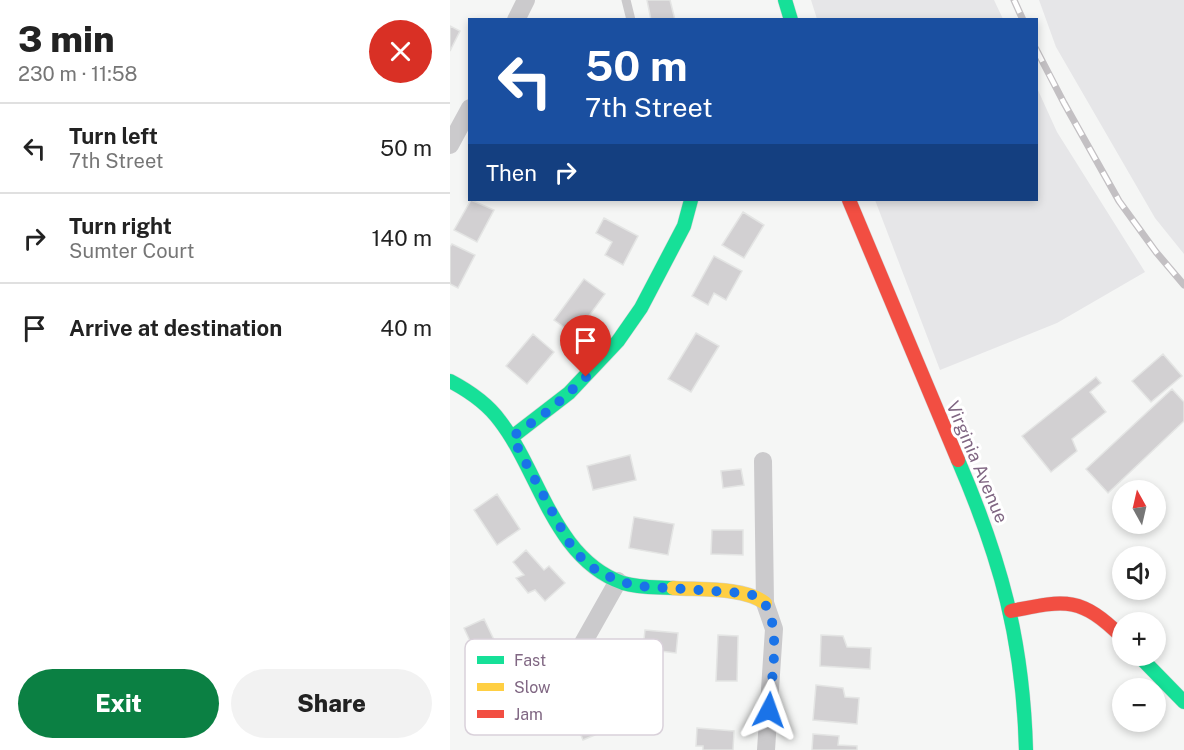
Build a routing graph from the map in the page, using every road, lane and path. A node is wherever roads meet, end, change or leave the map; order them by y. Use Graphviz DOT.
graph roads {
  1 [pos="526,0"];
  2 [pos="626,0"];
  3 [pos="785,0"];
  4 [pos="517,18"];
  5 [pos="630,18"];
  6 [pos="790,18"];
  7 [pos="468,112"];
  8 [pos="450,145"];
  9 [pos="691,201"];
  10 [pos="849,201"];
  11 [pos="450,381"];
  12 [pos="512,437"];
  13 [pos="763,461"];
  14 [pos="618,581"];
  15 [pos="765,603"];
  16 [pos="1011,611"];
  17 [pos="1112,627"];
  18 [pos="585,639"];
  19 [pos="1149,666"];
  20 [pos="1184,702"];
  21 [pos="766,750"];
  22 [pos="1026,750"];
  1 -- 4 [label="street"];
  2 -- 5 [label="lane"];
  3 -- 6 [label="street"];
  7 -- 8 [label="street"];
  9 -- 12 [label="street"];
  10 -- 16 [label="street, Virginia Avenue"];
  11 -- 12 [label="street"];
  12 -- 14 [label="street"];
  13 -- 15 [label="street"];
  14 -- 15 [label="street"];
  14 -- 18 [label="street"];
  15 -- 21 [label="street"];
  16 -- 17 [label="street"];
  16 -- 22 [label="street, Virginia Avenue"];
  19 -- 20 [label="street"];
}
